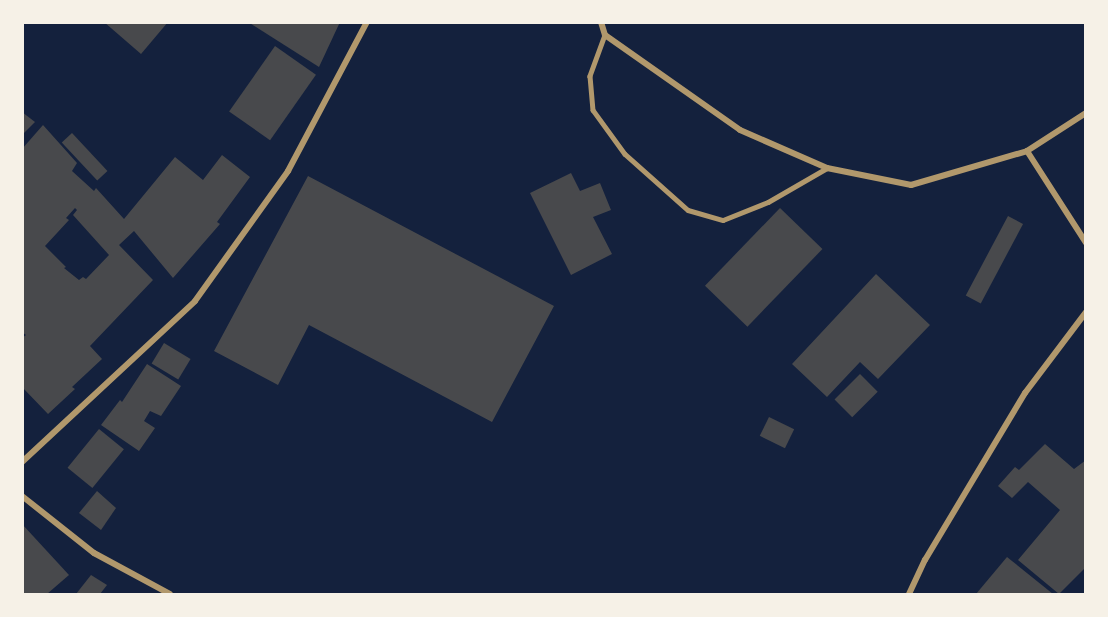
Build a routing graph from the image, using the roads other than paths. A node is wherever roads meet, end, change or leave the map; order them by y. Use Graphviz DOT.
graph roads {
  1 [pos="367,22"];
  2 [pos="601,22"];
  3 [pos="605,35"];
  4 [pos="1086,113"];
  5 [pos="1027,151"];
  6 [pos="827,168"];
  7 [pos="1086,243"];
  8 [pos="1086,312"];
  9 [pos="22,462"];
  10 [pos="22,496"];
  11 [pos="170,594"];
  12 [pos="909,594"];
  1 -- 9 [label="street"];
  2 -- 3 [label="street"];
  3 -- 6 [label="street"];
  3 -- 6 [label="lane"];
  4 -- 5 [label="street"];
  5 -- 6 [label="street"];
  5 -- 7 [label="street"];
  8 -- 12 [label="street"];
  10 -- 11 [label="street"];
}
